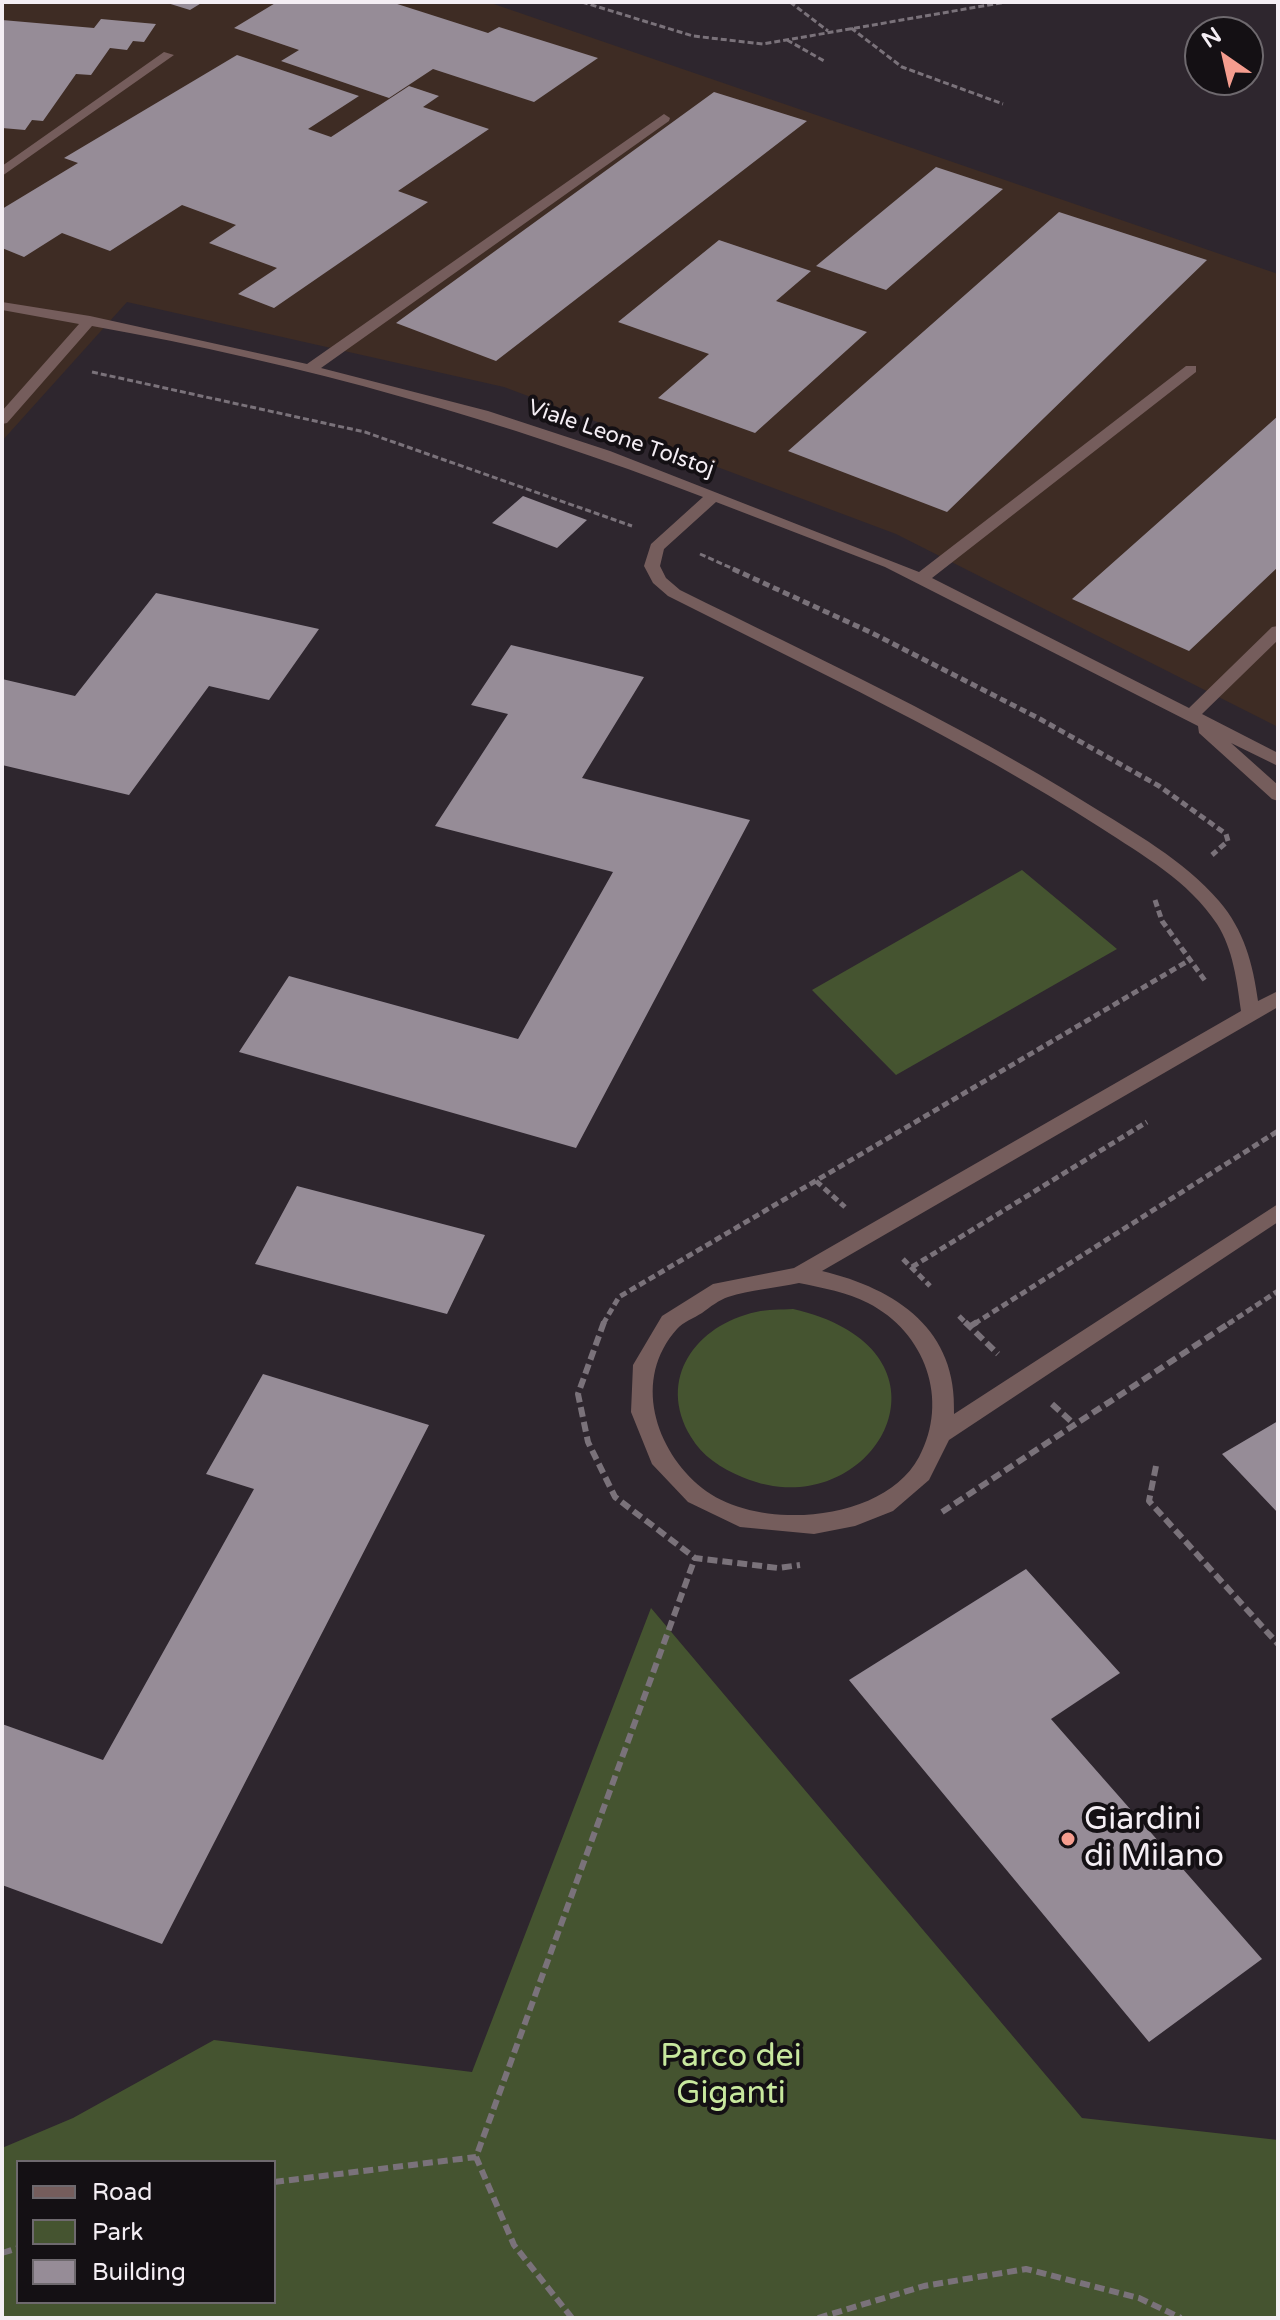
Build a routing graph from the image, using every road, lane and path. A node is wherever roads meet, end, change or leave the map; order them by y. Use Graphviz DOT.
graph roads {
  1 [pos="582,2"];
  2 [pos="790,2"];
  3 [pos="1006,2"];
  4 [pos="850,27"];
  5 [pos="828,31"];
  6 [pos="786,39"];
  7 [pos="168,55"];
  8 [pos="826,62"];
  9 [pos="1003,104"];
  10 [pos="664,118"];
  11 [pos="2,172"];
  12 [pos="2,306"];
  13 [pos="90,320"];
  14 [pos="310,369"];
  15 [pos="1191,369"];
  16 [pos="2,420"];
  17 [pos="715,495"];
  18 [pos="922,578"];
  19 [pos="1278,631"];
  20 [pos="1190,716"];
  21 [pos="1278,760"];
  22 [pos="1278,795"];
  23 [pos="1188,961"];
  24 [pos="1278,998"];
  25 [pos="1251,1014"];
  26 [pos="1155,1116"];
  27 [pos="1278,1131"];
  28 [pos="1278,1212"];
  29 [pos="912,1267"];
  30 [pos="799,1275"];
  31 [pos="1278,1291"];
  32 [pos="969,1327"];
  33 [pos="943,1433"];
  34 [pos="1156,1466"];
  35 [pos="937,1515"];
  36 [pos="695,1558"];
  37 [pos="804,1565"];
  38 [pos="1278,1644"];
  39 [pos="476,2157"];
  40 [pos="276,2182"];
  41 [pos="572,2318"];
  42 [pos="818,2318"];
  43 [pos="1181,2318"];
  1 -- 6 [label="path"];
  2 -- 5 [label="path"];
  3 -- 4 [label="path"];
  4 -- 5 [label="path"];
  4 -- 9 [label="path"];
  5 -- 6 [label="path"];
  6 -- 8 [label="path"];
  7 -- 11 [label="street"];
  10 -- 14 [label="street"];
  12 -- 13 [label="street, Viale Leone Tolstoj"];
  13 -- 14 [label="street, Viale Leone Tolstoj"];
  13 -- 16 [label="street"];
  14 -- 17 [label="street, Viale Leone Tolstoj"];
  15 -- 18 [label="street"];
  17 -- 18 [label="street, Viale Leone Tolstoj"];
  17 -- 25 [label="street"];
  18 -- 20 [label="street, Viale Leone Tolstoj"];
  19 -- 20 [label="street"];
  20 -- 21 [label="street, Viale Leone Tolstoj"];
  20 -- 22 [label="street, Viale Leone Tolstoj"];
  23 -- 36 [label="path"];
  24 -- 25 [label="street"];
  25 -- 30 [label="street"];
  26 -- 29 [label="path"];
  27 -- 32 [label="path"];
  28 -- 33 [label="street"];
  30 -- 33 [label="street"];
  30 -- 33 [label="street"];
  31 -- 35 [label="path"];
  34 -- 38 [label="path"];
  36 -- 37 [label="path"];
  36 -- 39 [label="path"];
  39 -- 40 [label="path"];
  39 -- 41 [label="path"];
  42 -- 43 [label="path"];
}
